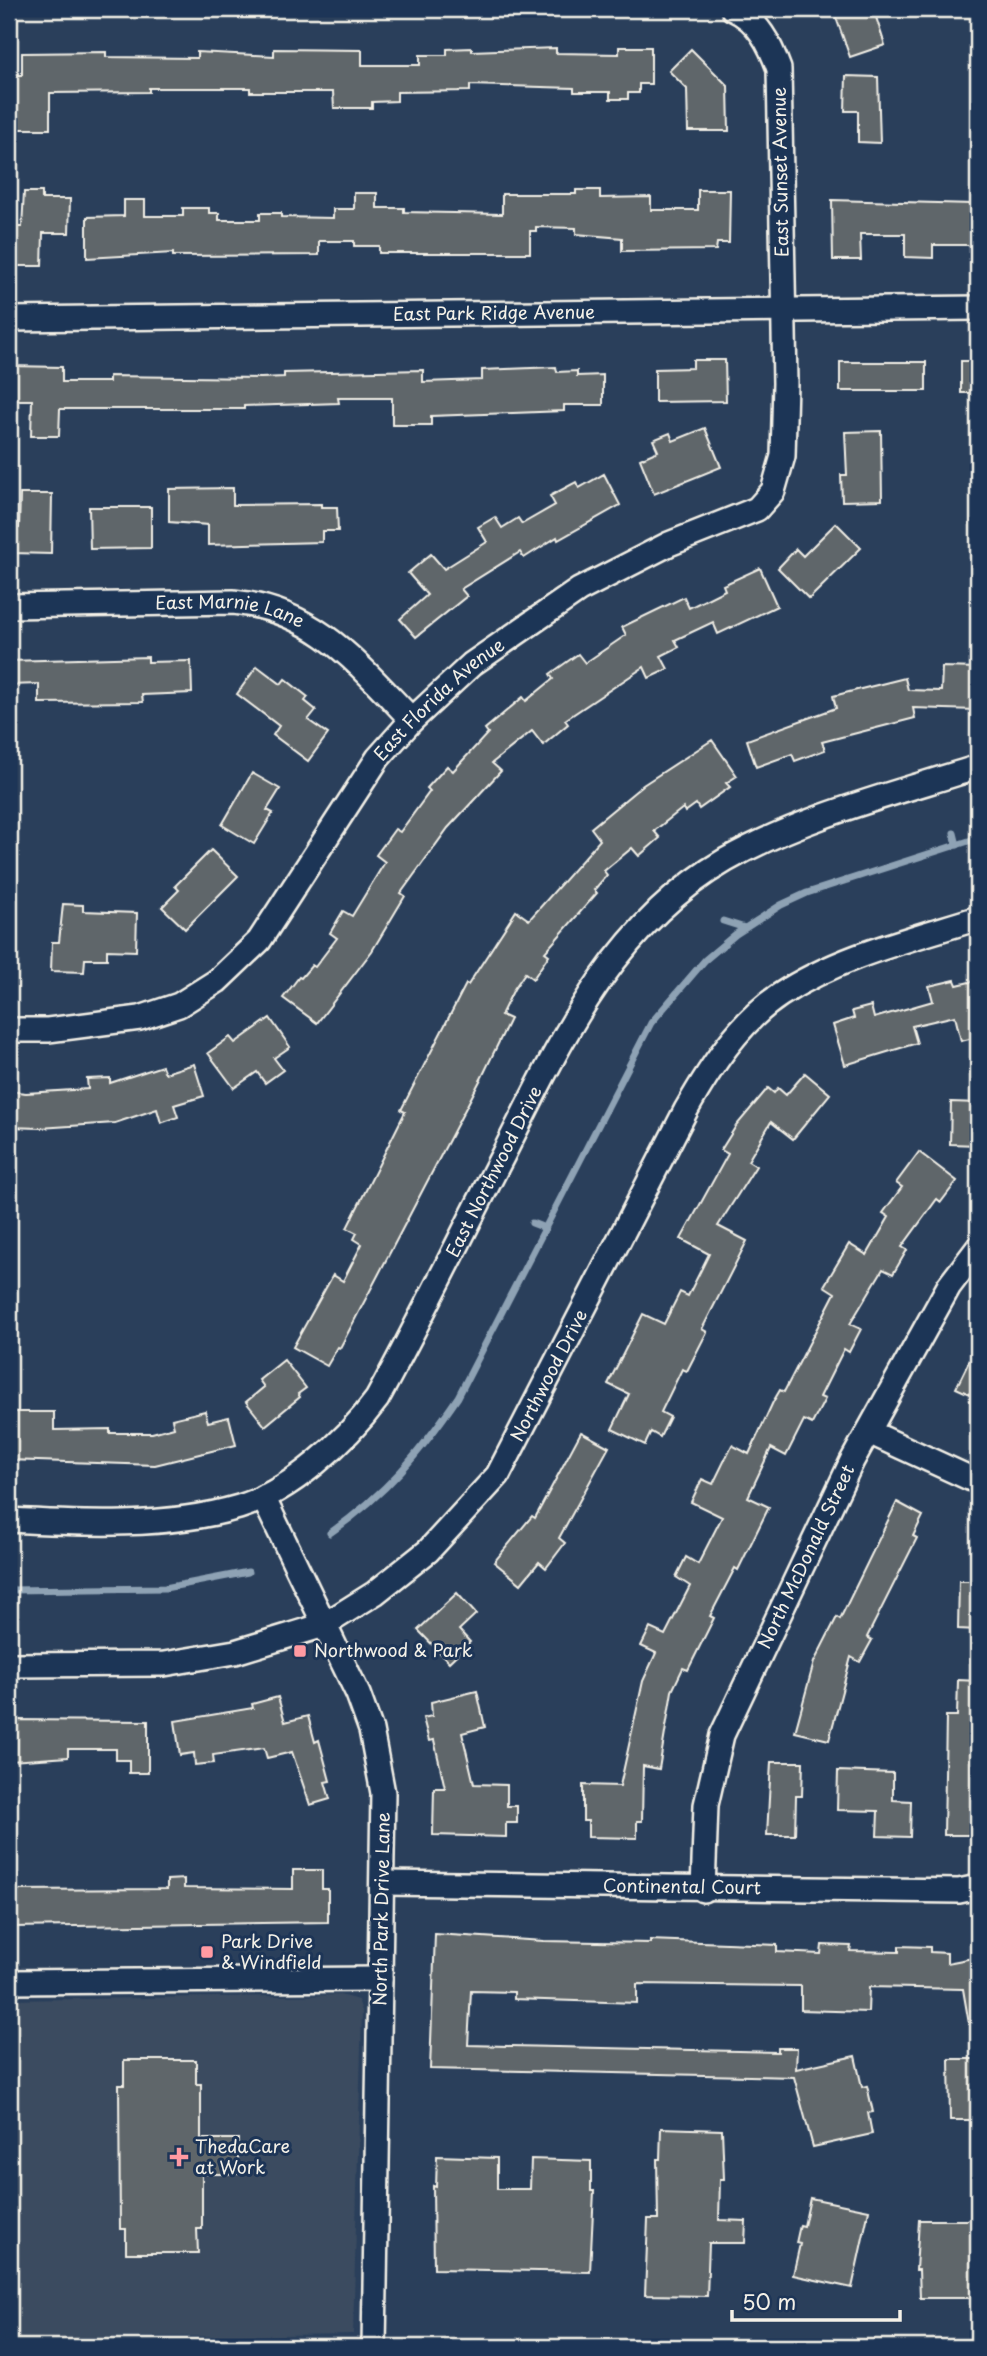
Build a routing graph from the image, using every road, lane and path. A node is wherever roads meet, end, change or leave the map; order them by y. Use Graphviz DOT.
graph roads {
  1 [pos="733,9"];
  2 [pos="978,308"];
  3 [pos="784,311"];
  4 [pos="9,319"];
  5 [pos="9,606"];
  6 [pos="412,720"];
  7 [pos="978,767"];
  8 [pos="978,918"];
  9 [pos="9,1030"];
  10 [pos="978,1248"];
  11 [pos="869,1432"];
  12 [pos="978,1482"];
  13 [pos="263,1496"];
  14 [pos="9,1520"];
  15 [pos="324,1625"];
  16 [pos="9,1665"];
  17 [pos="384,1884"];
  18 [pos="978,1887"];
  19 [pos="704,1890"];
  20 [pos="380,1979"];
  21 [pos="9,1982"];
  22 [pos="374,2347"];
  1 -- 3 [label="street, East Sunset Avenue"];
  2 -- 3 [label="street, East Park Ridge Avenue"];
  3 -- 4 [label="street, East Park Ridge Avenue"];
  3 -- 6 [label="street, East Florida Avenue"];
  5 -- 6 [label="street, East Marnie Lane"];
  6 -- 9 [label="street, East Florida Avenue"];
  7 -- 13 [label="street, East Northwood Drive"];
  8 -- 15 [label="street, Northwood Drive"];
  10 -- 11 [label="street, North McDonald Street"];
  11 -- 12 [label="street"];
  11 -- 19 [label="street, North McDonald Street"];
  13 -- 14 [label="street, East Northwood Drive"];
  13 -- 15 [label="street, North Park Drive Lane"];
  15 -- 16 [label="street, Northwood Drive"];
  15 -- 17 [label="street, North Park Drive Lane"];
  17 -- 19 [label="street, Continental Court"];
  17 -- 20 [label="street, North Park Drive Lane"];
  18 -- 19 [label="street, Continental Court"];
  20 -- 21 [label="street"];
  20 -- 22 [label="street, North Park Drive Lane"];
}
